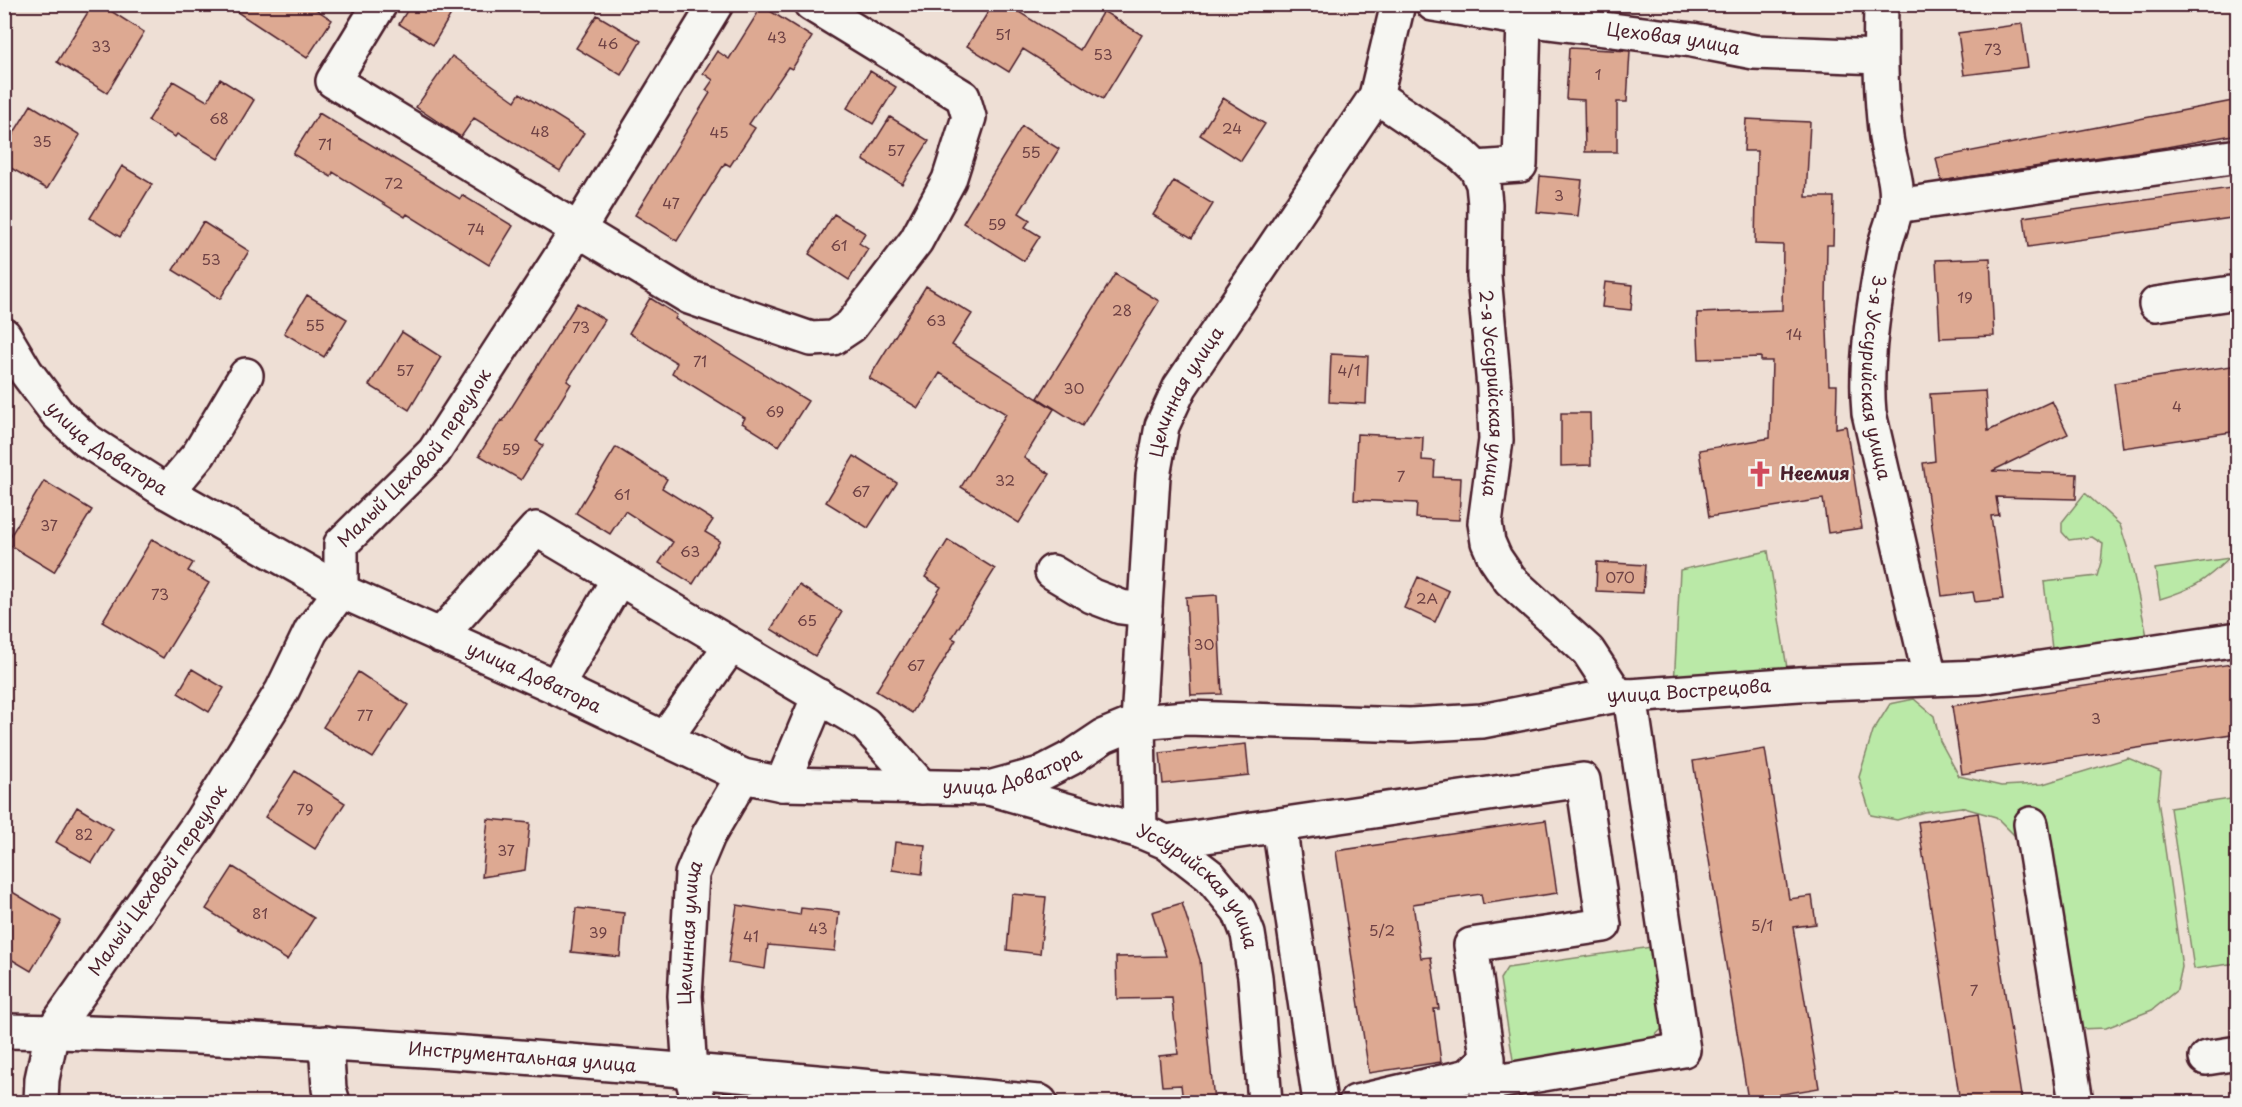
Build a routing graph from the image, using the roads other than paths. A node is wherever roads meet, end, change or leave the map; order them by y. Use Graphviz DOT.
graph roads {
  1 [pos="380,4"];
  2 [pos="716,4"];
  3 [pos="811,4"];
  4 [pos="1398,4"];
  5 [pos="1433,4"];
  6 [pos="1881,4"];
  7 [pos="1524,19"];
  8 [pos="1880,57"];
  9 [pos="1376,96"];
  10 [pos="2238,156"];
  11 [pos="1476,168"];
  12 [pos="1896,206"];
  13 [pos="578,230"];
  14 [pos="2238,292"];
  15 [pos="2156,304"];
  16 [pos="4,335"];
  17 [pos="246,375"];
  18 [pos="167,492"];
  19 [pos="1052,572"];
  20 [pos="619,578"];
  21 [pos="341,591"];
  22 [pos="1145,609"];
  23 [pos="440,636"];
  24 [pos="2238,639"];
  25 [pos="731,645"];
  26 [pos="1930,678"];
  27 [pos="556,687"];
  28 [pos="819,696"];
  29 [pos="1624,696"];
  30 [pos="1138,722"];
  31 [pos="865,724"];
  32 [pos="665,739"];
  33 [pos="743,776"];
  34 [pos="782,784"];
  35 [pos="867,787"];
  36 [pos="922,787"];
  37 [pos="988,788"];
  38 [pos="2031,824"];
  39 [pos="1279,825"];
  40 [pos="1153,837"];
  41 [pos="4,1031"];
  42 [pos="52,1032"];
  43 [pos="326,1043"];
  44 [pos="690,1071"];
  45 [pos="1487,1081"];
  46 [pos="42,1102"];
  47 [pos="333,1102"];
  48 [pos="699,1102"];
  49 [pos="1040,1102"];
  50 [pos="1265,1102"];
  51 [pos="1320,1102"];
  52 [pos="1356,1102"];
  53 [pos="2076,1102"];
  1 -- 13 [label="street"];
  2 -- 13 [label="street, Малый Цеховой переулок"];
  3 -- 13 [label="street"];
  4 -- 9 [label="street, Целинная улица"];
  5 -- 7 [label="street, Цеховая улица"];
  6 -- 8 [label="street, 3-я Уссурийская улица"];
  7 -- 8 [label="street, Цеховая улица"];
  7 -- 11 [label="street"];
  8 -- 12 [label="street, 3-я Уссурийская улица"];
  9 -- 11 [label="street"];
  9 -- 22 [label="street, Целинная улица"];
  10 -- 12 [label="street"];
  11 -- 29 [label="street, 2-я Уссурийская улица"];
  12 -- 26 [label="street, 3-я Уссурийская улица"];
  13 -- 21 [label="street, Малый Цеховой переулок"];
  14 -- 15 [label="street"];
  16 -- 18 [label="street, улица Доватора"];
  17 -- 18 [label="street"];
  18 -- 21 [label="street, улица Доватора"];
  19 -- 22 [label="street"];
  20 -- 23 [label="street"];
  20 -- 25 [label="street"];
  20 -- 27 [label="street"];
  21 -- 23 [label="street, улица Доватора"];
  21 -- 42 [label="street, Малый Цеховой переулок"];
  22 -- 30 [label="street, Целинная улица"];
  23 -- 27 [label="street, улица Доватора"];
  24 -- 26 [label="street, улица Вострецова"];
  25 -- 28 [label="street"];
  25 -- 32 [label="street"];
  26 -- 29 [label="street, улица Вострецова"];
  27 -- 32 [label="street, улица Доватора"];
  28 -- 31 [label="street"];
  28 -- 34 [label="street"];
  29 -- 30 [label="street, улица Вострецова"];
  29 -- 45 [label="street"];
  30 -- 37 [label="street, улица Доватора"];
  30 -- 40 [label="street, Целинная улица"];
  31 -- 35 [label="street"];
  31 -- 36 [label="street"];
  32 -- 33 [label="street, улица Доватора"];
  33 -- 34 [label="street, улица Доватора"];
  33 -- 44 [label="street, Целинная улица"];
  34 -- 35 [label="street, улица Доватора"];
  35 -- 36 [label="street, улица Доватора"];
  36 -- 37 [label="street, улица Доватора"];
  37 -- 40 [label="street, Уссурийская улица"];
  38 -- 53 [label="street"];
  39 -- 40 [label="street"];
  39 -- 45 [label="street"];
  39 -- 51 [label="street"];
  40 -- 50 [label="street, Уссурийская улица"];
  41 -- 42 [label="street, Инструментальная улица"];
  42 -- 43 [label="street, Инструментальная улица"];
  42 -- 46 [label="street"];
  43 -- 44 [label="street, Инструментальная улица"];
  43 -- 47 [label="street"];
  44 -- 48 [label="street, Целинная улица"];
  44 -- 49 [label="street, Инструментальная улица"];
  45 -- 52 [label="street"];
}
